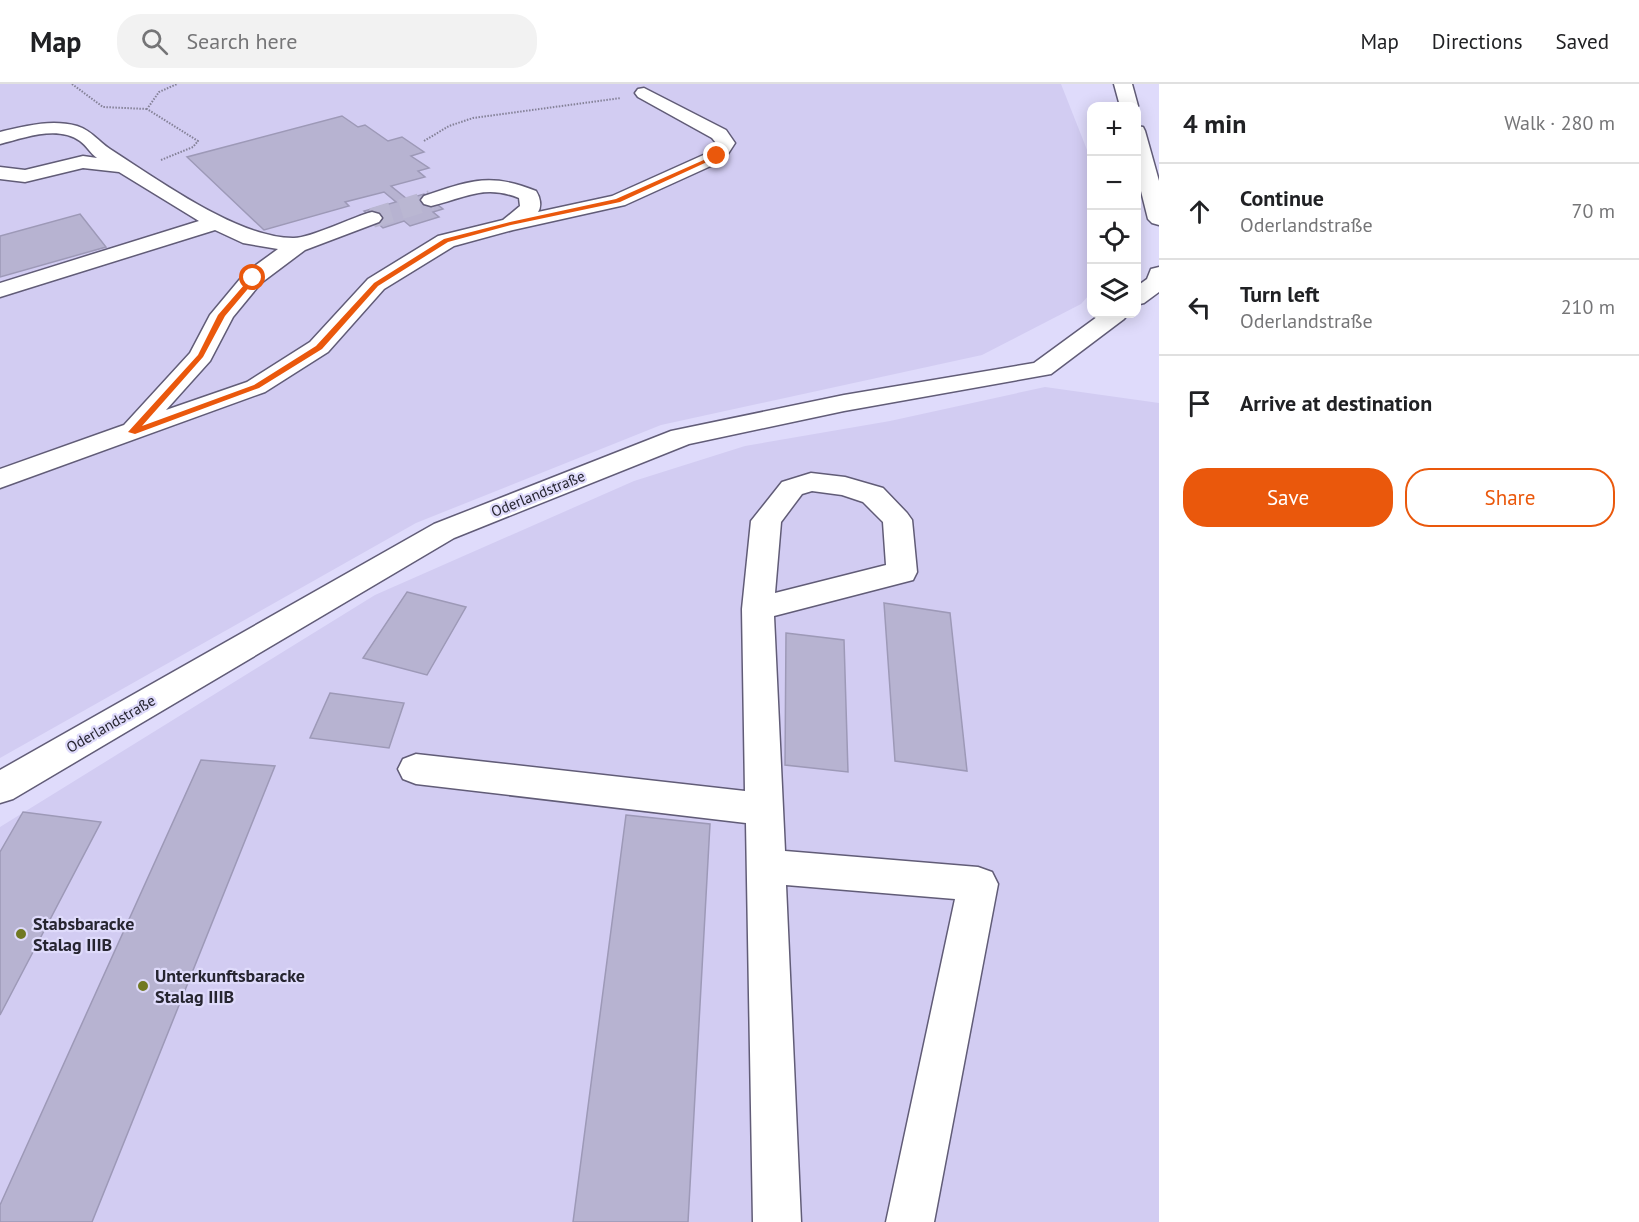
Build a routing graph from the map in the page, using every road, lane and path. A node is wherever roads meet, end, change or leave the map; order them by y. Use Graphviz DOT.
graph roads {
  1 [pos="72,84"];
  2 [pos="177,84"];
  3 [pos="1123,84"];
  4 [pos="644,93"];
  5 [pos="1128,102"];
  6 [pos="147,109"];
  7 [pos="0,138"];
  8 [pos="424,141"];
  9 [pos="1141,147"];
  10 [pos="128,168"];
  11 [pos="0,173"];
  12 [pos="25,176"];
  13 [pos="0,182"];
  14 [pos="432,200"];
  15 [pos="372,218"];
  16 [pos="1159,219"];
  17 [pos="216,223"];
  18 [pos="510,224"];
  19 [pos="297,245"];
  20 [pos="1159,274"];
  21 [pos="0,290"];
  22 [pos="1141,295"];
  23 [pos="1111,318"];
  24 [pos="132,432"];
  25 [pos="0,479"];
  26 [pos="758,609"];
  27 [pos="416,769"];
  28 [pos="0,788"];
  29 [pos="764,809"];
  30 [pos="766,866"];
  31 [pos="777,1222"];
  32 [pos="910,1222"];
  1 -- 6 [label="path"];
  2 -- 6 [label="path"];
  3 -- 5 [label="street"];
  4 -- 8 [label="path"];
  4 -- 18 [label="street"];
  6 -- 10 [label="path"];
  7 -- 10 [label="street"];
  9 -- 16 [label="street"];
  10 -- 12 [label="street"];
  10 -- 17 [label="street"];
  11 -- 12 [label="street"];
  12 -- 13 [label="street"];
  14 -- 18 [label="street"];
  15 -- 19 [label="street"];
  17 -- 19 [label="street"];
  17 -- 21 [label="street"];
  18 -- 24 [label="street"];
  19 -- 24 [label="street"];
  20 -- 22 [label="street"];
  23 -- 28 [label="street, Oderlandstraße"];
  24 -- 25 [label="street"];
  26 -- 26 [label="street"];
  26 -- 29 [label="street"];
  27 -- 29 [label="street"];
  29 -- 30 [label="street"];
  30 -- 31 [label="street"];
  30 -- 32 [label="street"];
}
